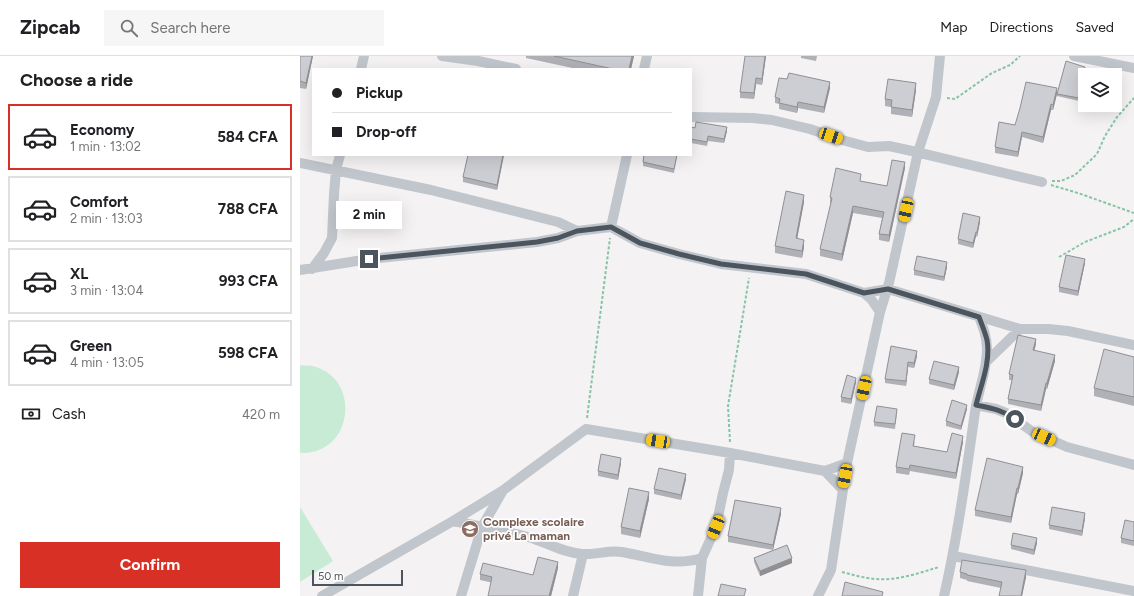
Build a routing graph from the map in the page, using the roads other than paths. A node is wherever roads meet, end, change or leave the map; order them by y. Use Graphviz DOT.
graph roads {
  1 [pos="364,56"];
  2 [pos="442,56"];
  3 [pos="646,56"];
  4 [pos="940,56"];
  5 [pos="1074,56"];
  6 [pos="476,59"];
  7 [pos="361,68"];
  8 [pos="512,68"];
  9 [pos="644,68"];
  10 [pos="1134,68"];
  11 [pos="692,116"];
  12 [pos="918,152"];
  13 [pos="340,156"];
  14 [pos="627,156"];
  15 [pos="300,163"];
  16 [pos="336,170"];
  17 [pos="1042,182"];
  18 [pos="611,227"];
  19 [pos="577,231"];
  20 [pos="312,269"];
  21 [pos="300,270"];
  22 [pos="888,289"];
  23 [pos="864,293"];
  24 [pos="880,312"];
  25 [pos="979,317"];
  26 [pos="1020,329"];
  27 [pos="1134,345"];
  28 [pos="986,362"];
  29 [pos="976,405"];
  30 [pos="730,453"];
  31 [pos="748,457"];
  32 [pos="847,463"];
  33 [pos="1134,465"];
  34 [pos="729,470"];
  35 [pos="825,471"];
  36 [pos="842,489"];
  37 [pos="502,491"];
  38 [pos="453,521"];
  39 [pos="482,527"];
  40 [pos="583,554"];
  41 [pos="953,556"];
  42 [pos="702,558"];
  43 [pos="1134,591"];
  44 [pos="322,596"];
  45 [pos="461,596"];
  46 [pos="573,596"];
  47 [pos="698,596"];
  48 [pos="818,596"];
  49 [pos="944,596"];
  1 -- 7 [label="street"];
  2 -- 6 [label="street"];
  3 -- 9 [label="street"];
  4 -- 12 [label="street"];
  5 -- 10 [label="street"];
  6 -- 8 [label="street"];
  11 -- 12 [label="street"];
  12 -- 17 [label="street"];
  12 -- 22 [label="street"];
  13 -- 16 [label="street"];
  14 -- 18 [label="street"];
  15 -- 16 [label="street"];
  16 -- 19 [label="street"];
  16 -- 20 [label="street"];
  18 -- 19 [label="street"];
  18 -- 23 [label="street"];
  19 -- 20 [label="street"];
  20 -- 21 [label="street"];
  22 -- 23 [label="street"];
  22 -- 24 [label="street"];
  22 -- 25 [label="street"];
  23 -- 24 [label="street"];
  24 -- 32 [label="street"];
  25 -- 26 [label="street"];
  25 -- 28 [label="street"];
  26 -- 27 [label="street"];
  26 -- 28 [label="street"];
  28 -- 29 [label="street"];
  29 -- 33 [label="street"];
  29 -- 41 [label="street"];
  30 -- 31 [label="street"];
  30 -- 34 [label="street"];
  30 -- 37 [label="street"];
  31 -- 34 [label="street"];
  31 -- 35 [label="street"];
  32 -- 35 [label="street"];
  32 -- 36 [label="street"];
  34 -- 42 [label="street"];
  35 -- 36 [label="street"];
  36 -- 48 [label="street"];
  37 -- 38 [label="street"];
  37 -- 39 [label="street"];
  38 -- 39 [label="street"];
  38 -- 44 [label="street"];
  39 -- 40 [label="street"];
  39 -- 45 [label="street"];
  40 -- 42 [label="street"];
  40 -- 46 [label="street"];
  41 -- 43 [label="street"];
  41 -- 49 [label="street"];
  42 -- 47 [label="street"];
}
